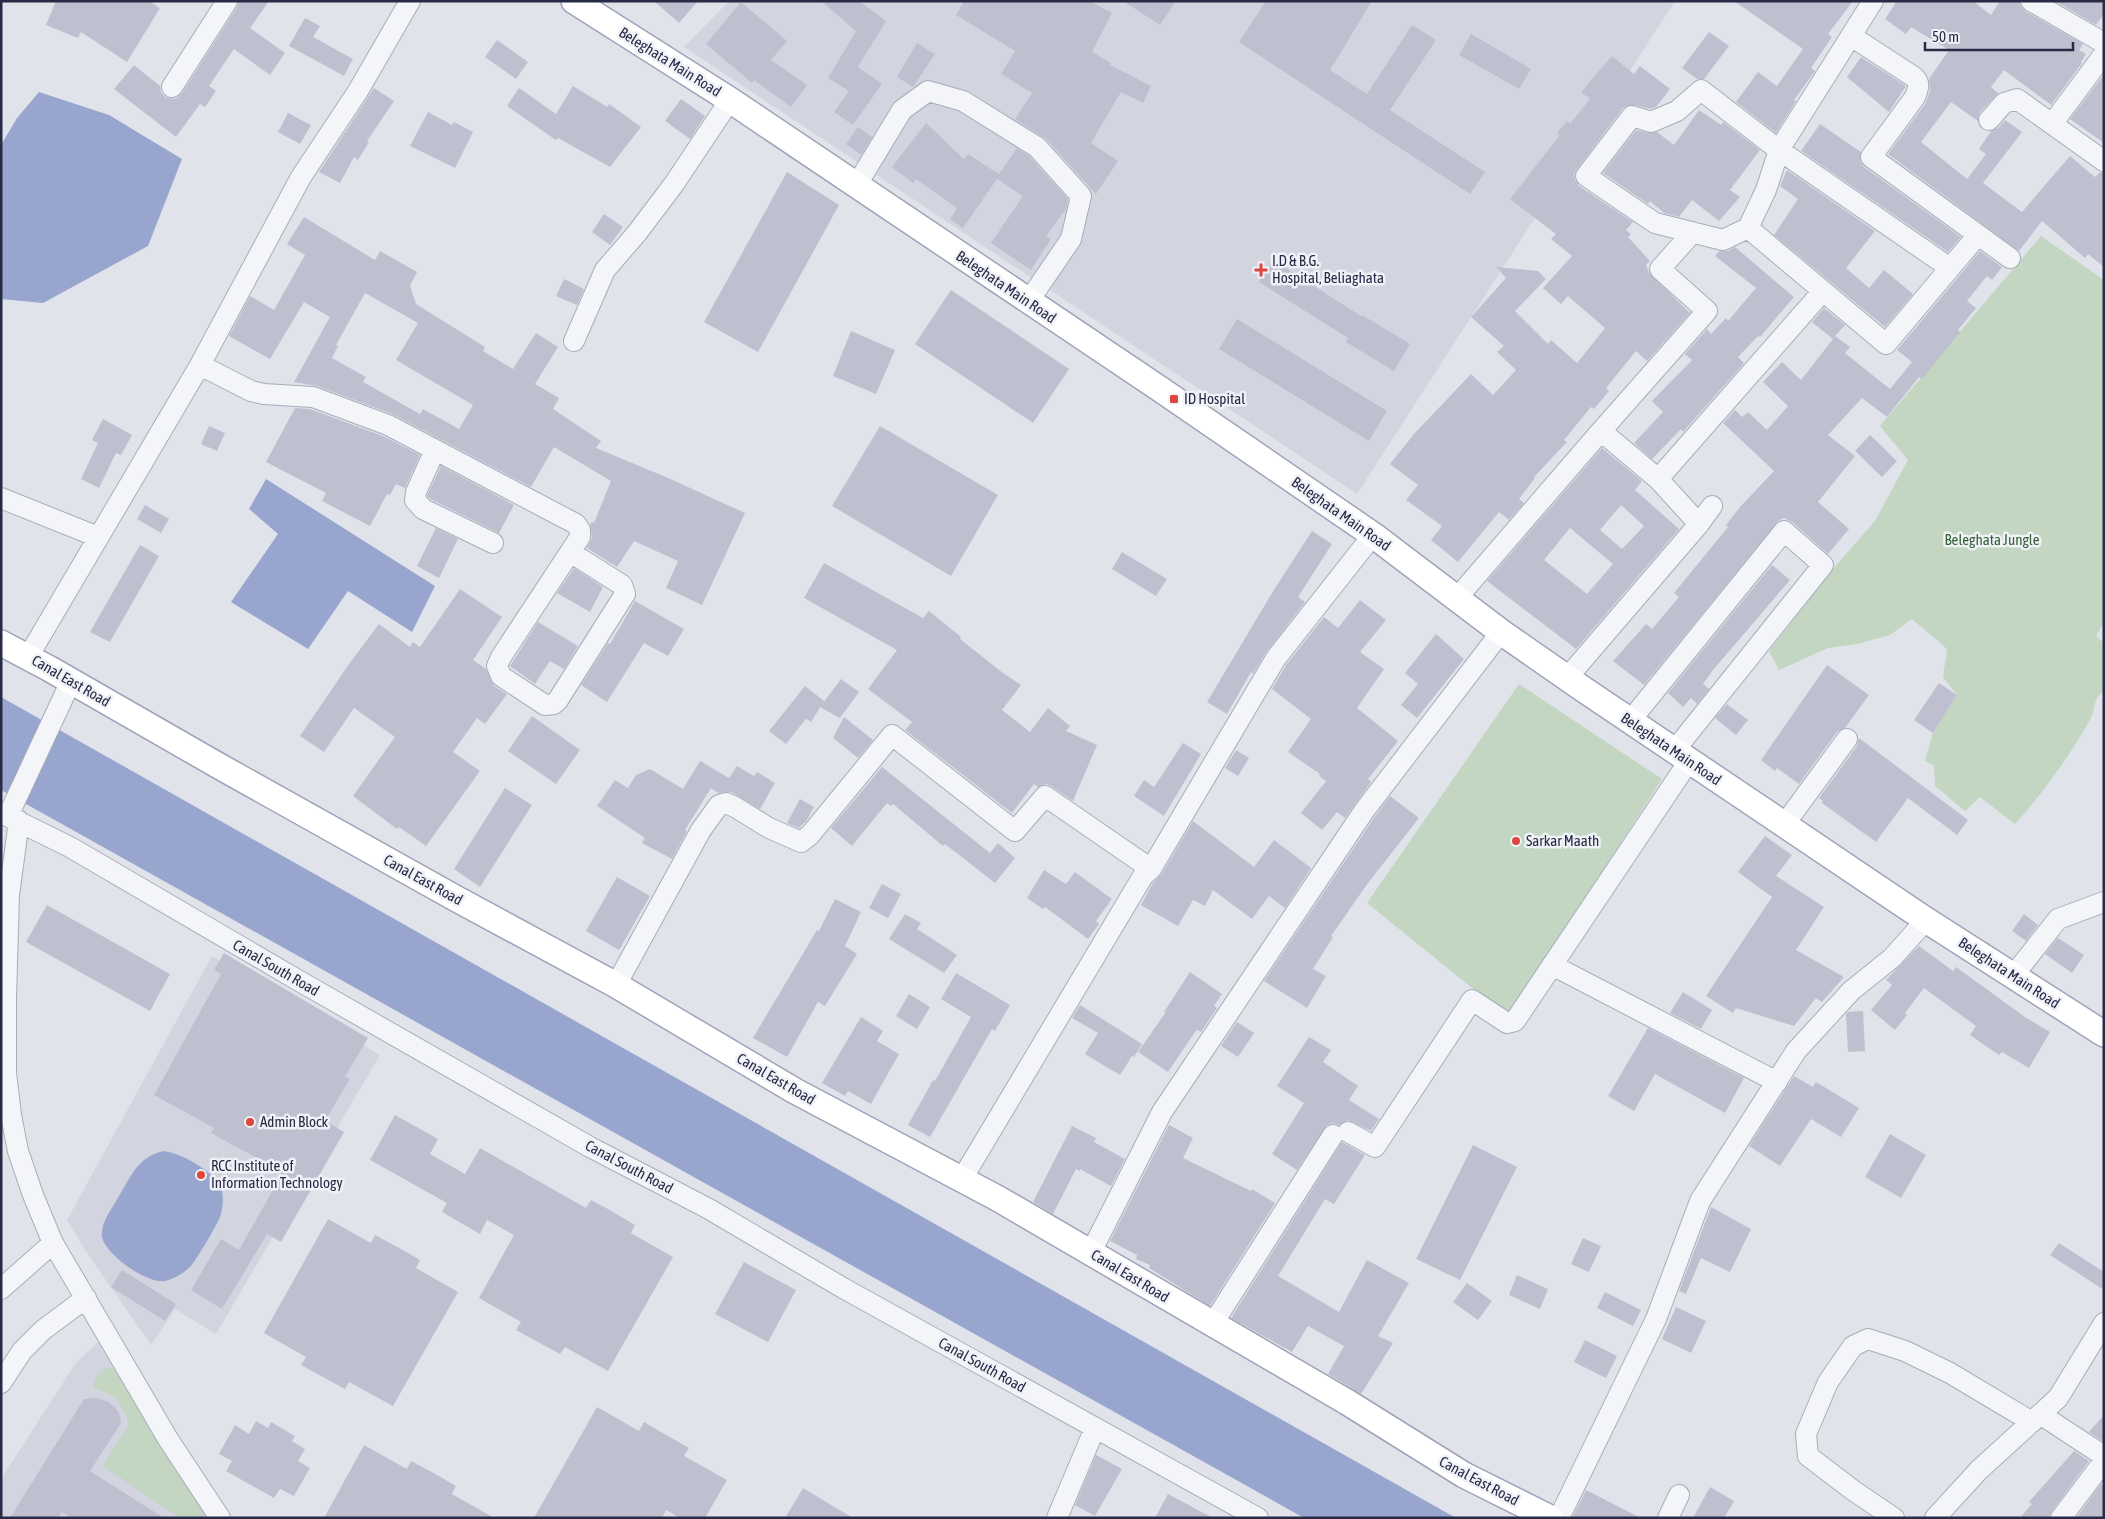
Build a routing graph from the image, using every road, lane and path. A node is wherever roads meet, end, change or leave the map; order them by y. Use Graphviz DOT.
graph roads {
  1 [pos="228,1"];
  2 [pos="410,1"];
  3 [pos="1873,1"];
  4 [pos="2031,1"];
  5 [pos="586,5"];
  6 [pos="1851,36"];
  7 [pos="2104,43"];
  8 [pos="2104,54"];
  9 [pos="172,88"];
  10 [pos="730,100"];
  11 [pos="1989,120"];
  12 [pos="2052,124"];
  13 [pos="1779,150"];
  14 [pos="2104,161"];
  15 [pos="856,186"];
  16 [pos="1748,228"];
  17 [pos="1693,232"];
  18 [pos="1978,235"];
  19 [pos="2010,258"];
  20 [pos="1950,268"];
  21 [pos="1823,291"];
  22 [pos="1028,302"];
  23 [pos="574,341"];
  24 [pos="200,365"];
  25 [pos="1600,431"];
  26 [pos="435,450"];
  27 [pos="1658,480"];
  28 [pos="1,498"];
  29 [pos="1712,506"];
  30 [pos="1699,524"];
  31 [pos="1372,535"];
  32 [pos="98,537"];
  33 [pos="493,543"];
  34 [pos="570,552"];
  35 [pos="1457,598"];
  36 [pos="1501,632"];
  37 [pos="1,643"];
  38 [pos="28,657"];
  39 [pos="1567,678"];
  40 [pos="66,692"];
  41 [pos="1630,721"];
  42 [pos="1847,739"];
  43 [pos="1682,756"];
  44 [pos="11,814"];
  45 [pos="1784,825"];
  46 [pos="1151,869"];
  47 [pos="2104,902"];
  48 [pos="1926,920"];
  49 [pos="1552,965"];
  50 [pos="2013,976"];
  51 [pos="616,985"];
  52 [pos="2104,1034"];
  53 [pos="1776,1082"];
  54 [pos="962,1179"];
  55 [pos="53,1243"];
  56 [pos="1091,1252"];
  57 [pos="1,1289"];
  58 [pos="86,1298"];
  59 [pos="2104,1323"];
  60 [pos="1212,1325"];
  61 [pos="1,1383"];
  62 [pos="2036,1418"];
  63 [pos="1095,1428"];
  64 [pos="2104,1456"];
  65 [pos="2104,1461"];
  66 [pos="1679,1495"];
  67 [pos="220,1518"];
  68 [pos="1057,1518"];
  69 [pos="1258,1518"];
  70 [pos="1550,1518"];
  71 [pos="1559,1518"];
  72 [pos="1668,1518"];
  73 [pos="1894,1518"];
  74 [pos="1935,1518"];
  75 [pos="2061,1518"];
  1 -- 9 [label="street"];
  2 -- 24 [label="street"];
  3 -- 6 [label="street"];
  4 -- 7 [label="street"];
  5 -- 10 [label="main road, Beleghata Main Road"];
  6 -- 13 [label="street"];
  6 -- 18 [label="street"];
  8 -- 12 [label="street"];
  10 -- 15 [label="main road, Beleghata Main Road"];
  10 -- 23 [label="street"];
  11 -- 12 [label="street"];
  12 -- 14 [label="street"];
  13 -- 16 [label="street"];
  13 -- 17 [label="street"];
  13 -- 20 [label="street"];
  15 -- 22 [label="main road, Beleghata Main Road"];
  15 -- 22 [label="street"];
  16 -- 17 [label="street"];
  16 -- 21 [label="street"];
  17 -- 25 [label="street"];
  18 -- 19 [label="street"];
  18 -- 20 [label="street"];
  20 -- 21 [label="street"];
  21 -- 27 [label="street"];
  22 -- 31 [label="main road, Beleghata Main Road"];
  24 -- 26 [label="street"];
  24 -- 32 [label="street"];
  25 -- 27 [label="street"];
  25 -- 35 [label="street"];
  26 -- 33 [label="street"];
  26 -- 34 [label="street"];
  27 -- 30 [label="street"];
  28 -- 32 [label="street"];
  29 -- 30 [label="street"];
  30 -- 39 [label="street"];
  31 -- 35 [label="main road, Beleghata Main Road"];
  31 -- 46 [label="street"];
  32 -- 38 [label="street"];
  34 -- 34 [label="street"];
  35 -- 36 [label="main road, Beleghata Main Road"];
  36 -- 39 [label="main road, Beleghata Main Road"];
  36 -- 56 [label="street"];
  37 -- 38 [label="main road, Canal East Road"];
  38 -- 40 [label="main road, Canal East Road"];
  39 -- 41 [label="main road, Beleghata Main Road"];
  40 -- 44 [label="street"];
  40 -- 51 [label="main road, Canal East Road"];
  41 -- 43 [label="main road, Beleghata Main Road"];
  41 -- 43 [label="street"];
  42 -- 45 [label="street"];
  43 -- 45 [label="main road, Beleghata Main Road"];
  43 -- 49 [label="street"];
  44 -- 55 [label="street"];
  44 -- 63 [label="street, Canal South Road"];
  45 -- 48 [label="main road, Beleghata Main Road"];
  46 -- 51 [label="street"];
  46 -- 54 [label="street"];
  47 -- 50 [label="street"];
  48 -- 50 [label="main road, Beleghata Main Road"];
  48 -- 53 [label="street"];
  49 -- 53 [label="street"];
  49 -- 60 [label="street"];
  50 -- 52 [label="main road, Beleghata Main Road"];
  51 -- 54 [label="main road, Canal East Road"];
  53 -- 71 [label="street"];
  54 -- 56 [label="main road, Canal East Road"];
  55 -- 57 [label="street"];
  55 -- 58 [label="street"];
  56 -- 60 [label="main road, Canal East Road"];
  58 -- 61 [label="street"];
  58 -- 67 [label="street"];
  59 -- 62 [label="street"];
  60 -- 70 [label="main road, Canal East Road"];
  62 -- 64 [label="street"];
  62 -- 73 [label="street"];
  62 -- 74 [label="street"];
  63 -- 68 [label="street"];
  63 -- 69 [label="street, Canal South Road"];
  65 -- 75 [label="street"];
  66 -- 72 [label="street"];
}
